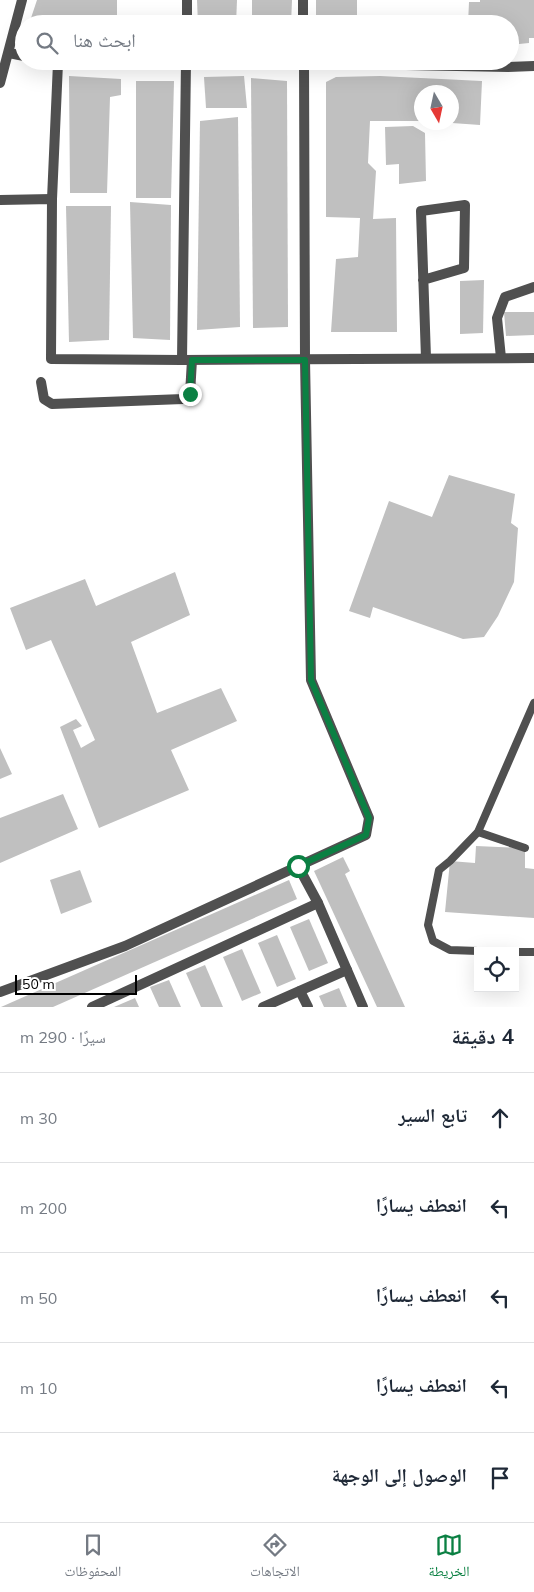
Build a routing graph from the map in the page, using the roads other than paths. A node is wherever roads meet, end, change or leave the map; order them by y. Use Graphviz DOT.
graph roads {
  1 [pos="22,0"];
  2 [pos="187,0"];
  3 [pos="303,0"];
  4 [pos="18,15"];
  5 [pos="187,15"];
  6 [pos="304,15"];
  7 [pos="15,28"];
  8 [pos="9,52"];
  9 [pos="15,54"];
  10 [pos="534,66"];
  11 [pos="519,67"];
  12 [pos="54,70"];
  13 [pos="186,70"];
  14 [pos="304,70"];
  15 [pos="0,83"];
  16 [pos="52,199"];
  17 [pos="0,200"];
  18 [pos="423,280"];
  19 [pos="534,287"];
  20 [pos="426,358"];
  21 [pos="501,358"];
  22 [pos="534,358"];
  23 [pos="187,360"];
  24 [pos="305,360"];
  25 [pos="41,382"];
  26 [pos="534,703"];
  27 [pos="478,832"];
  28 [pos="525,848"];
  29 [pos="298,866"];
  30 [pos="318,903"];
  31 [pos="474,951"];
  32 [pos="519,952"];
  33 [pos="534,952"];
  34 [pos="347,970"];
  35 [pos="300,990"];
  36 [pos="0,992"];
  37 [pos="92,1007"];
  38 [pos="263,1007"];
  39 [pos="308,1007"];
  40 [pos="363,1007"];
  1 -- 4 [label="street"];
  2 -- 5 [label="street"];
  3 -- 6 [label="street"];
  7 -- 8 [label="street"];
  8 -- 9 [label="street"];
  8 -- 15 [label="street"];
  10 -- 11 [label="street"];
  12 -- 16 [label="street"];
  13 -- 23 [label="street"];
  14 -- 24 [label="street"];
  16 -- 17 [label="street"];
  16 -- 23 [label="street"];
  18 -- 18 [label="street"];
  18 -- 20 [label="street"];
  19 -- 21 [label="street"];
  20 -- 21 [label="street"];
  20 -- 24 [label="street"];
  21 -- 22 [label="street"];
  23 -- 24 [label="street"];
  23 -- 25 [label="street"];
  24 -- 29 [label="street"];
  26 -- 27 [label="lane"];
  27 -- 28 [label="lane"];
  27 -- 31 [label="lane"];
  29 -- 30 [label="street"];
  29 -- 36 [label="street"];
  30 -- 34 [label="street"];
  30 -- 37 [label="street"];
  32 -- 33 [label="lane"];
  34 -- 35 [label="street"];
  34 -- 40 [label="street"];
  35 -- 38 [label="street"];
  35 -- 39 [label="street"];
}
